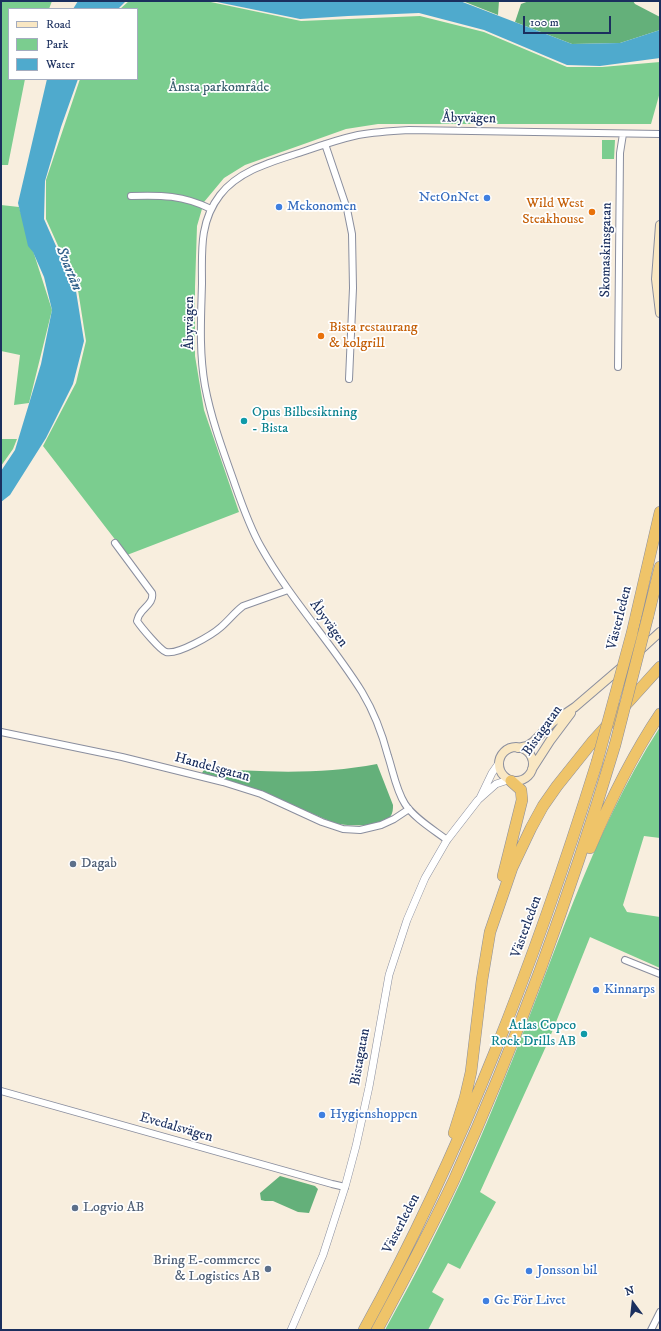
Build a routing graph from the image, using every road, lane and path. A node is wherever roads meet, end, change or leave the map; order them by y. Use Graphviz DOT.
graph roads {
  1 [pos="623,134"];
  2 [pos="660,134"];
  3 [pos="325,144"];
  4 [pos="130,196"];
  5 [pos="211,209"];
  6 [pos="660,226"];
  7 [pos="660,313"];
  8 [pos="618,367"];
  9 [pos="349,379"];
  10 [pos="660,512"];
  11 [pos="115,543"];
  12 [pos="660,567"];
  13 [pos="288,590"];
  14 [pos="660,632"];
  15 [pos="660,667"];
  16 [pos="575,707"];
  17 [pos="660,714"];
  18 [pos="1,732"];
  19 [pos="518,748"];
  20 [pos="499,763"];
  21 [pos="531,769"];
  22 [pos="509,780"];
  23 [pos="478,800"];
  24 [pos="409,809"];
  25 [pos="447,840"];
  26 [pos="578,866"];
  27 [pos="493,924"];
  28 [pos="625,960"];
  29 [pos="660,974"];
  30 [pos="1,1091"];
  31 [pos="438,1183"];
  32 [pos="346,1187"];
  33 [pos="660,1312"];
  34 [pos="291,1330"];
  35 [pos="364,1330"];
  36 [pos="377,1330"];
  37 [pos="651,1330"];
  1 -- 2 [label="street, Åbyvägen"];
  1 -- 3 [label="street, Åbyvägen"];
  1 -- 8 [label="street, Skomaskinsgatan"];
  3 -- 5 [label="street, Åbyvägen"];
  3 -- 9 [label="street"];
  4 -- 5 [label="street"];
  5 -- 13 [label="street, Åbyvägen"];
  6 -- 7 [label="main road"];
  10 -- 31 [label="highway, Västerleden, bridge"];
  11 -- 13 [label="street"];
  12 -- 26 [label="highway, Västerleden, bridge"];
  13 -- 24 [label="street, Åbyvägen"];
  14 -- 16 [label="main road, Bistagatan"];
  15 -- 27 [label="highway"];
  16 -- 19 [label="main road, Bistagatan"];
  16 -- 21 [label="main road, Bistagatan"];
  17 -- 26 [label="highway"];
  18 -- 24 [label="street, Handelsgatan"];
  19 -- 20 [label="main road"];
  19 -- 21 [label="main road"];
  20 -- 22 [label="main road"];
  20 -- 23 [label="street, Bistagatan"];
  21 -- 22 [label="main road"];
  22 -- 23 [label="street, Bistagatan"];
  22 -- 27 [label="highway"];
  23 -- 25 [label="street, Bistagatan"];
  24 -- 25 [label="street, Åbyvägen"];
  25 -- 32 [label="street, Bistagatan"];
  26 -- 36 [label="highway, Västerleden"];
  27 -- 31 [label="highway"];
  28 -- 29 [label="street"];
  30 -- 32 [label="street, Evedalsvägen"];
  31 -- 35 [label="highway, Västerleden"];
  32 -- 34 [label="street, Bistagatan"];
  33 -- 37 [label="street"];
}
